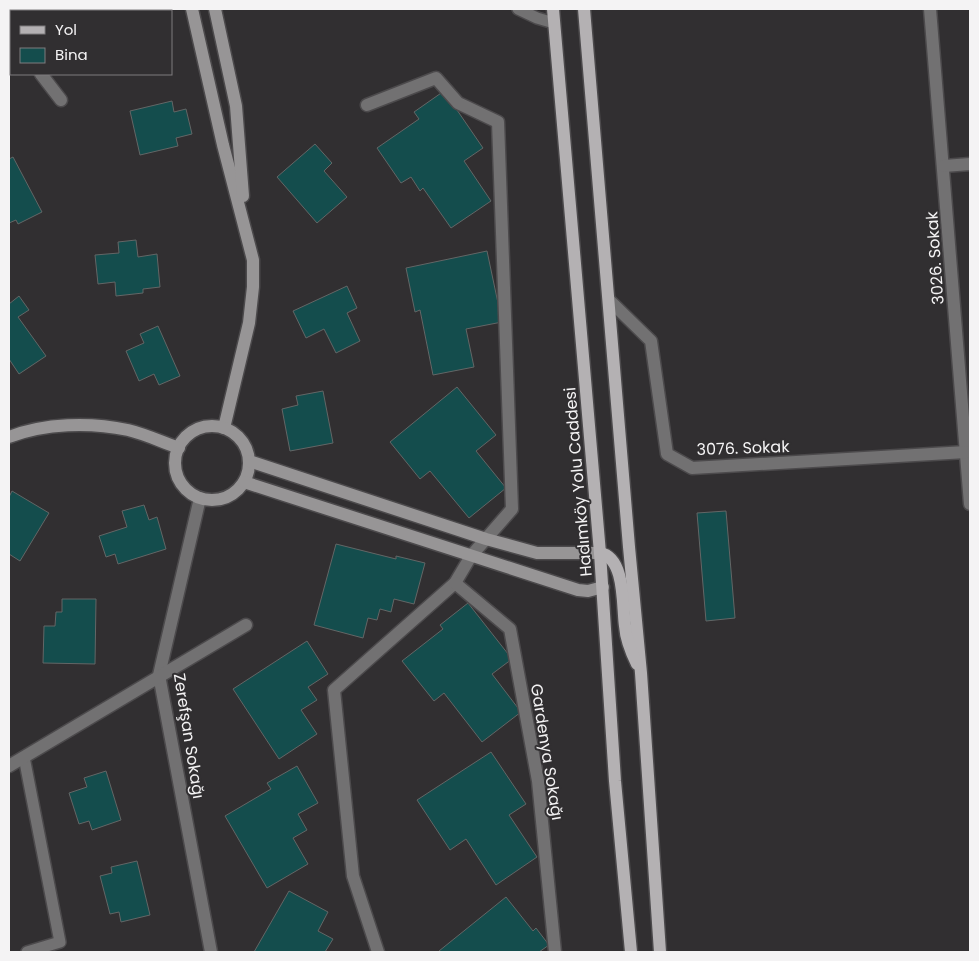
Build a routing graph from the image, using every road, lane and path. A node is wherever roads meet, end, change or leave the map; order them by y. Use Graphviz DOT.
graph roads {
  1 [pos="192,9"];
  2 [pos="215,9"];
  3 [pos="518,9"];
  4 [pos="553,9"];
  5 [pos="584,9"];
  6 [pos="930,9"];
  7 [pos="554,23"];
  8 [pos="42,75"];
  9 [pos="61,100"];
  10 [pos="368,105"];
  11 [pos="970,164"];
  12 [pos="944,166"];
  13 [pos="248,236"];
  14 [pos="609,300"];
  15 [pos="224,428"];
  16 [pos="9,437"];
  17 [pos="179,448"];
  18 [pos="966,452"];
  19 [pos="249,461"];
  20 [pos="244,482"];
  21 [pos="200,498"];
  22 [pos="970,504"];
  23 [pos="486,539"];
  24 [pos="629,547"];
  25 [pos="600,553"];
  26 [pos="470,556"];
  27 [pos="619,576"];
  28 [pos="455,583"];
  29 [pos="603,587"];
  30 [pos="246,625"];
  31 [pos="641,673"];
  32 [pos="159,676"];
  33 [pos="24,757"];
  34 [pos="9,766"];
  35 [pos="26,952"];
  36 [pos="211,952"];
  37 [pos="378,952"];
  38 [pos="555,952"];
  39 [pos="631,952"];
  40 [pos="660,952"];
  1 -- 13 [label="street"];
  2 -- 13 [label="street"];
  3 -- 7 [label="lane"];
  4 -- 7 [label="main road, Hadımköy Yolu Caddesi"];
  5 -- 14 [label="main road"];
  6 -- 12 [label="street, 3026. Sokak"];
  7 -- 25 [label="main road, Hadımköy Yolu Caddesi"];
  8 -- 9 [label="street"];
  10 -- 23 [label="street"];
  11 -- 12 [label="street"];
  12 -- 18 [label="street, 3026. Sokak"];
  13 -- 15 [label="street"];
  14 -- 18 [label="street, 3076. Sokak"];
  14 -- 24 [label="main road"];
  15 -- 17 [label="street"];
  15 -- 19 [label="street"];
  16 -- 17 [label="street"];
  17 -- 21 [label="street"];
  18 -- 22 [label="street, 3026. Sokak"];
  19 -- 20 [label="street"];
  19 -- 23 [label="street"];
  20 -- 21 [label="street"];
  20 -- 26 [label="street"];
  21 -- 32 [label="street, Zerefşan Sokağı"];
  23 -- 25 [label="street"];
  23 -- 26 [label="street"];
  24 -- 27 [label="main road"];
  24 -- 31 [label="main road"];
  25 -- 27 [label="main road"];
  25 -- 29 [label="main road, Hadımköy Yolu Caddesi"];
  26 -- 28 [label="street"];
  26 -- 29 [label="street"];
  27 -- 29 [label="main road"];
  27 -- 31 [label="main road"];
  28 -- 37 [label="street"];
  28 -- 38 [label="street, Gardenya Sokağı"];
  29 -- 39 [label="main road, Hadımköy Yolu Caddesi"];
  30 -- 32 [label="street"];
  31 -- 40 [label="main road"];
  32 -- 33 [label="street"];
  32 -- 36 [label="street, Zerefşan Sokağı"];
  33 -- 34 [label="street"];
  33 -- 35 [label="lane"];
}
